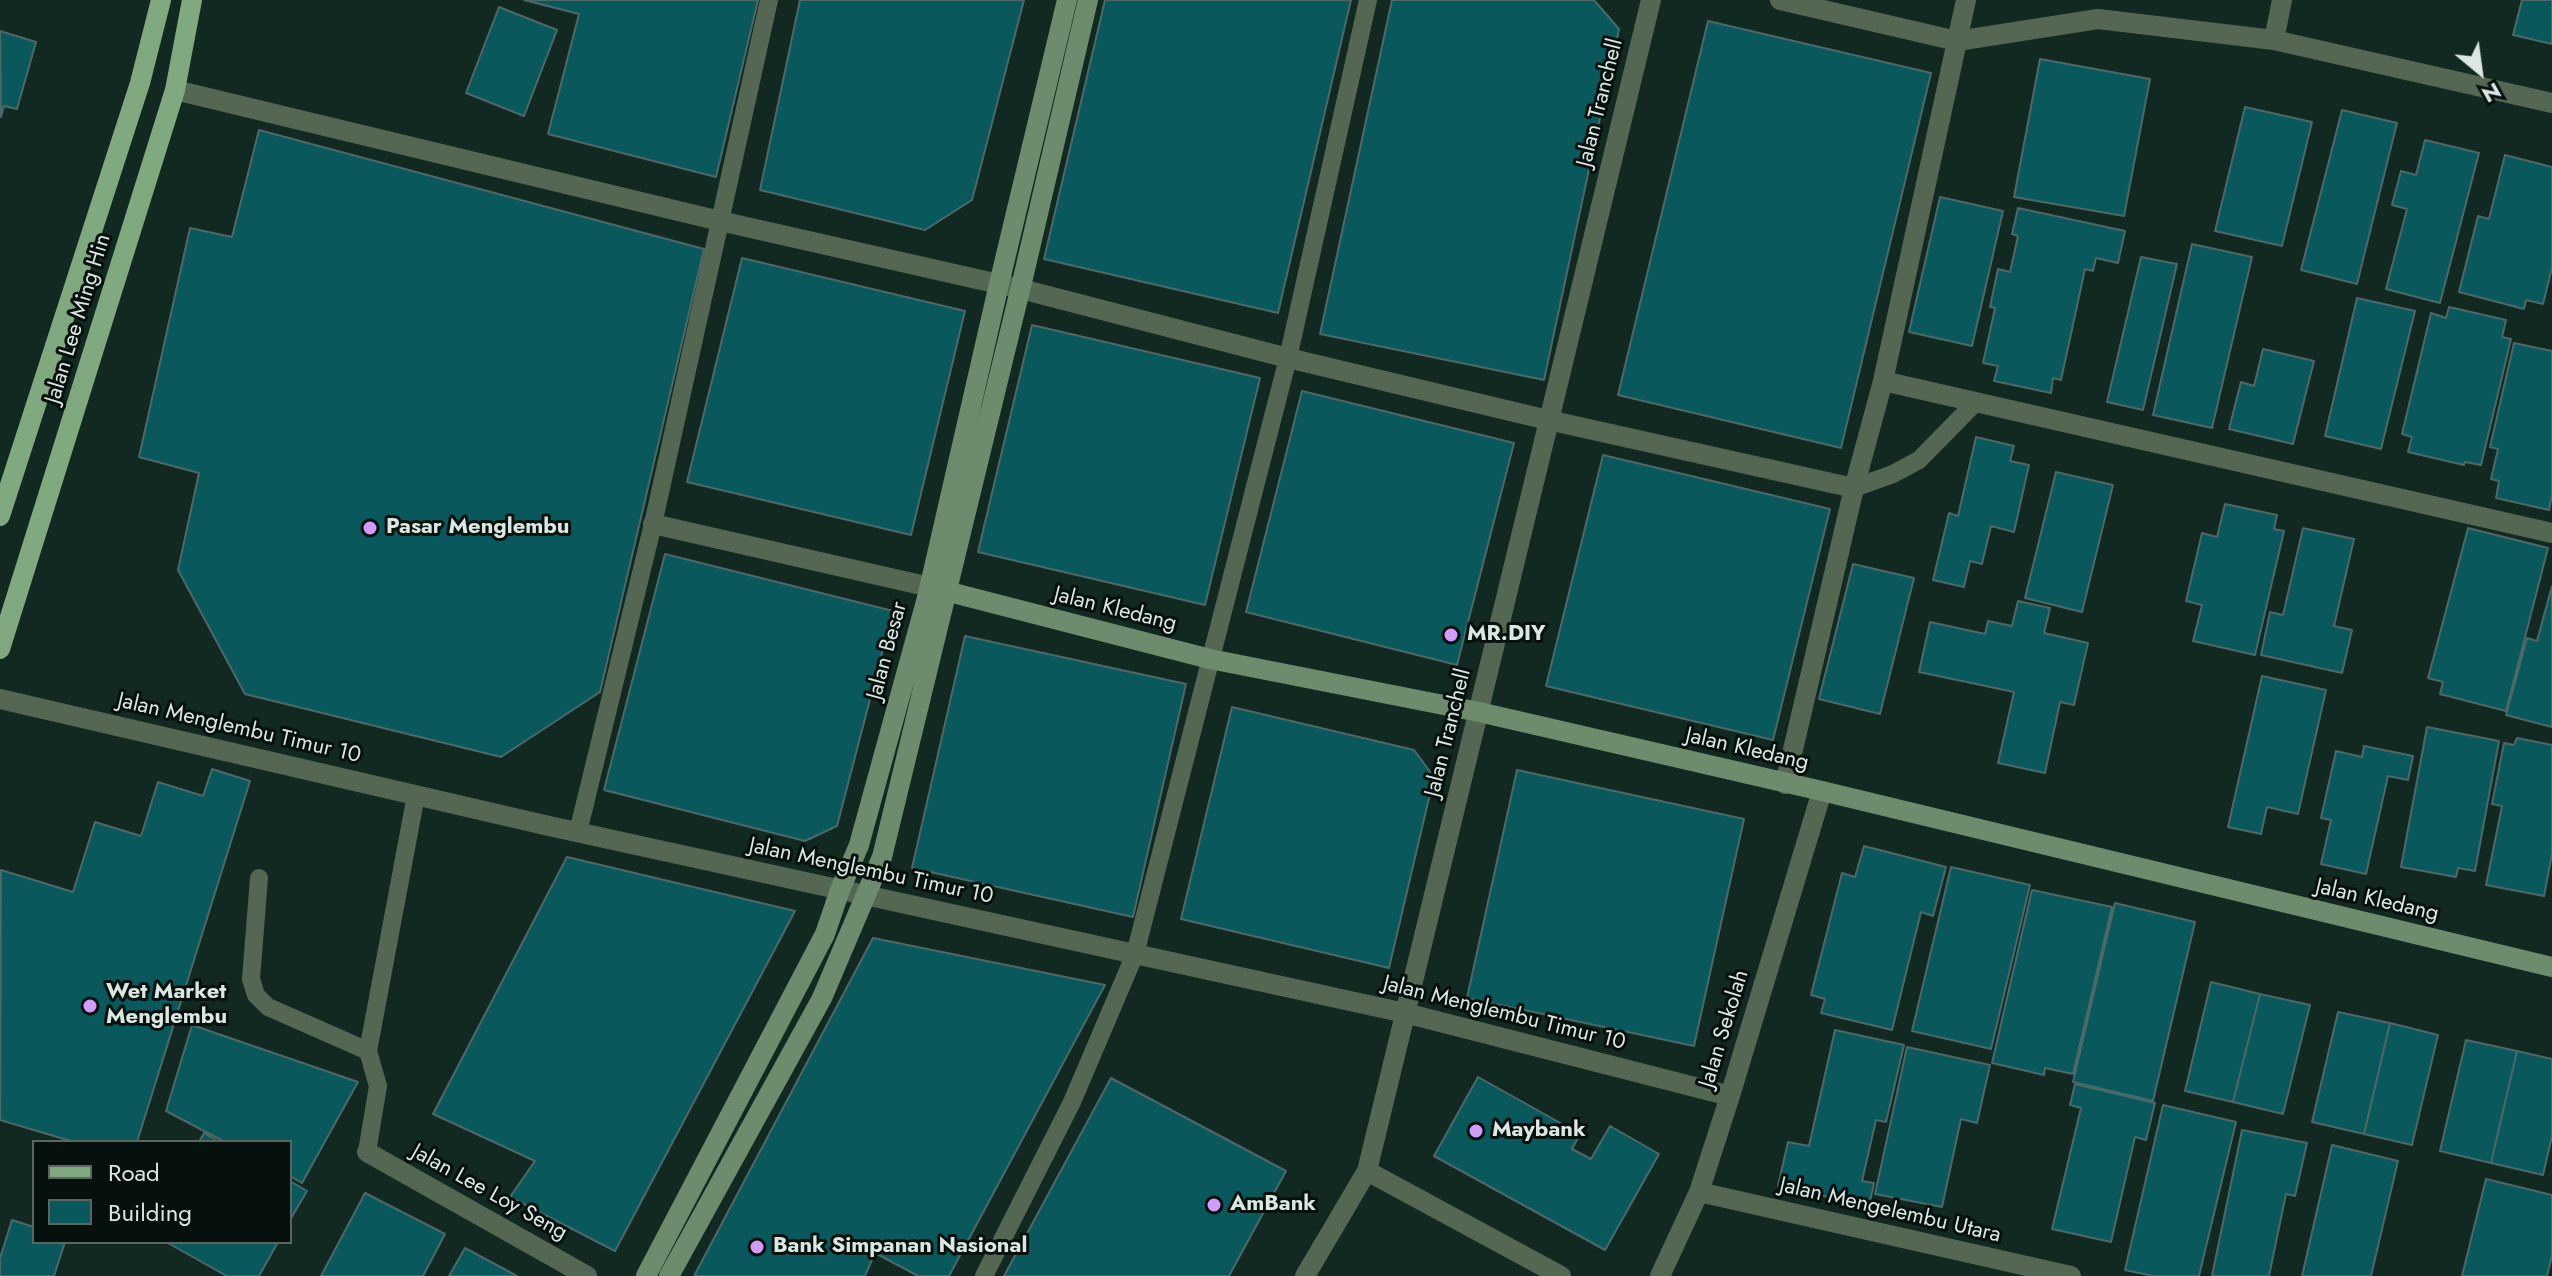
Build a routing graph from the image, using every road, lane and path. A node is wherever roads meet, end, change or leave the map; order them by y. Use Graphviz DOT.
graph roads {
  1 [pos="161,0"];
  2 [pos="192,0"];
  3 [pos="769,0"];
  4 [pos="1067,0"];
  5 [pos="1088,0"];
  6 [pos="1368,0"];
  7 [pos="1651,0"];
  8 [pos="1780,0"];
  9 [pos="1966,0"];
  10 [pos="2282,0"];
  11 [pos="2274,40"];
  12 [pos="1957,41"];
  13 [pos="175,90"];
  14 [pos="2552,103"];
  15 [pos="720,221"];
  16 [pos="1022,283"];
  17 [pos="998,289"];
  18 [pos="1288,358"];
  19 [pos="1883,381"];
  20 [pos="1976,402"];
  21 [pos="1548,420"];
  22 [pos="1854,488"];
  23 [pos="0,516"];
  24 [pos="653,524"];
  25 [pos="2552,533"];
  26 [pos="938,589"];
  27 [pos="0,649"];
  28 [pos="1210,659"];
  29 [pos="0,699"];
  30 [pos="1479,712"];
  31 [pos="1785,784"];
  32 [pos="1822,791"];
  33 [pos="416,795"];
  34 [pos="578,832"];
  35 [pos="259,878"];
  36 [pos="840,890"];
  37 [pos="864,895"];
  38 [pos="1135,954"];
  39 [pos="2552,967"];
  40 [pos="1405,1013"];
  41 [pos="368,1051"];
  42 [pos="1730,1096"];
  43 [pos="367,1152"];
  44 [pos="1367,1171"];
  45 [pos="1699,1192"];
  46 [pos="587,1276"];
  47 [pos="646,1276"];
  48 [pos="669,1276"];
  49 [pos="984,1276"];
  50 [pos="1305,1276"];
  51 [pos="1561,1276"];
  52 [pos="1660,1276"];
  53 [pos="2071,1276"];
  1 -- 23 [label="main road, Jalan Lee Ming Hin"];
  2 -- 13 [label="main road, Jalan Lee Ming Hin"];
  3 -- 15 [label="lane"];
  4 -- 17 [label="main road, Jalan Besar"];
  5 -- 16 [label="main road, Jalan Besar"];
  6 -- 18 [label="lane"];
  7 -- 21 [label="street, Jalan Tranchell"];
  8 -- 12 [label="street"];
  9 -- 12 [label="street"];
  10 -- 11 [label="street"];
  11 -- 12 [label="street"];
  11 -- 14 [label="street"];
  12 -- 19 [label="street"];
  13 -- 15 [label="street"];
  13 -- 27 [label="main road, Jalan Lee Ming Hin"];
  15 -- 17 [label="street"];
  15 -- 24 [label="lane"];
  16 -- 17 [label="main road"];
  16 -- 18 [label="street"];
  16 -- 26 [label="main road, Jalan Besar"];
  17 -- 26 [label="main road, Jalan Besar"];
  18 -- 21 [label="street"];
  18 -- 28 [label="lane"];
  19 -- 20 [label="street"];
  19 -- 22 [label="street"];
  20 -- 22 [label="lane"];
  20 -- 25 [label="street"];
  21 -- 22 [label="street"];
  21 -- 30 [label="street, Jalan Tranchell"];
  22 -- 31 [label="street"];
  24 -- 26 [label="street"];
  24 -- 34 [label="lane"];
  26 -- 28 [label="main road, Jalan Kledang"];
  26 -- 36 [label="main road, Jalan Besar"];
  26 -- 37 [label="main road, Jalan Besar"];
  28 -- 30 [label="main road, Jalan Kledang"];
  28 -- 38 [label="lane"];
  29 -- 33 [label="street, Jalan Menglembu Timur 10"];
  30 -- 31 [label="main road, Jalan Kledang"];
  30 -- 40 [label="street, Jalan Tranchell"];
  31 -- 32 [label="main road, Jalan Kledang"];
  32 -- 39 [label="main road, Jalan Kledang"];
  32 -- 42 [label="street, Jalan Sekolah"];
  33 -- 34 [label="street, Jalan Menglembu Timur 10"];
  33 -- 41 [label="lane"];
  34 -- 36 [label="street, Jalan Menglembu Timur 10"];
  35 -- 41 [label="lane"];
  36 -- 37 [label="street, Jalan Menglembu Timur 10"];
  36 -- 47 [label="main road, Jalan Besar"];
  37 -- 38 [label="street, Jalan Menglembu Timur 10"];
  37 -- 48 [label="main road, Jalan Besar"];
  38 -- 40 [label="street, Jalan Menglembu Timur 10"];
  38 -- 49 [label="lane"];
  40 -- 42 [label="street, Jalan Menglembu Timur 10"];
  40 -- 44 [label="street, Jalan Tranchell"];
  41 -- 43 [label="lane"];
  42 -- 45 [label="street, Jalan Sekolah"];
  43 -- 46 [label="street, Jalan Lee Loy Seng"];
  44 -- 50 [label="street, Jalan Tranchell"];
  44 -- 51 [label="street"];
  45 -- 52 [label="street, Jalan Sekolah"];
  45 -- 53 [label="street, Jalan Mengelembu Utara"];
}
